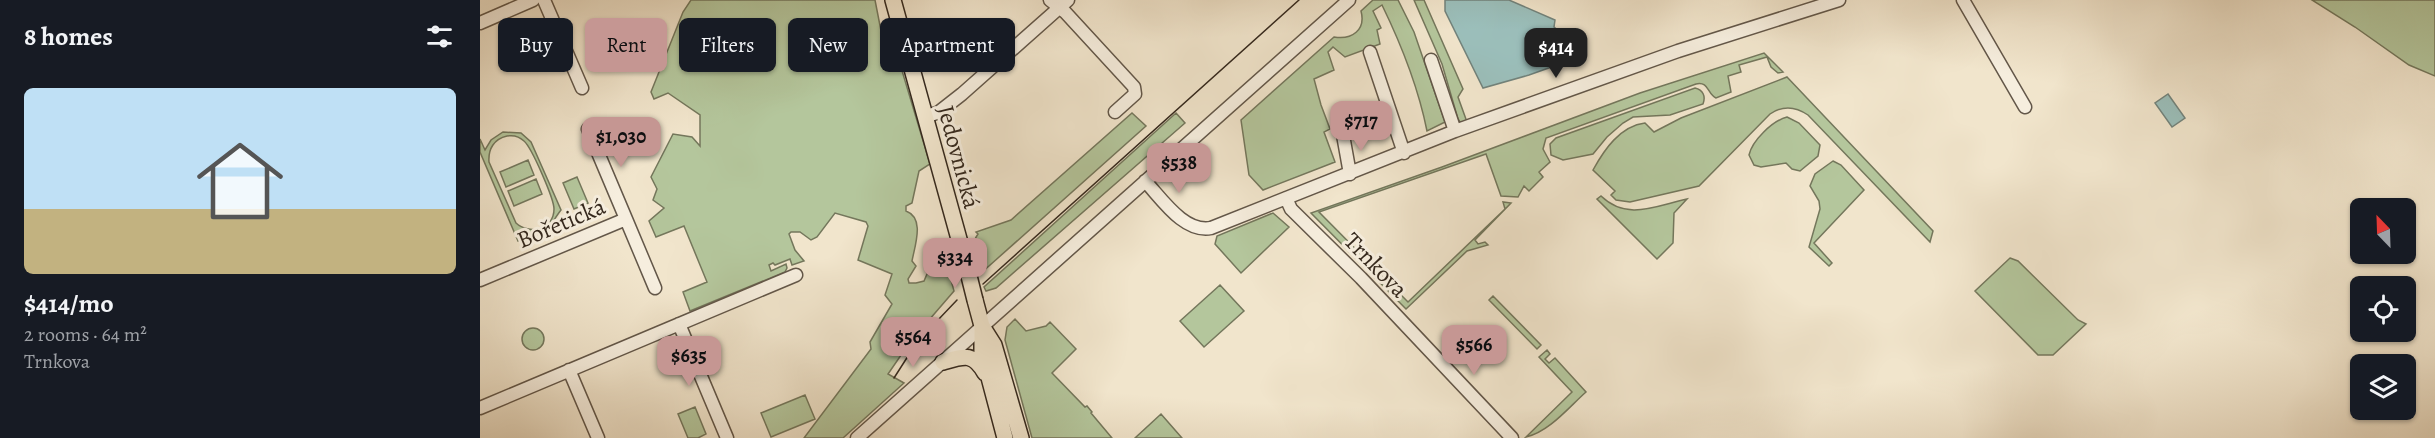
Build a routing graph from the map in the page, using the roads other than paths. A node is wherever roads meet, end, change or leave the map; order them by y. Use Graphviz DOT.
graph roads {
  1 [pos="533,0"];
  2 [pos="544,0"];
  3 [pos="893,0"];
  4 [pos="1349,0"];
  5 [pos="1839,0"];
  6 [pos="1963,0"];
  7 [pos="1059,3"];
  8 [pos="480,23"];
  9 [pos="1370,52"];
  10 [pos="1431,60"];
  11 [pos="582,88"];
  12 [pos="2025,108"];
  13 [pos="1115,111"];
  14 [pos="925,117"];
  15 [pos="588,129"];
  16 [pos="1455,131"];
  17 [pos="1343,135"];
  18 [pos="1404,153"];
  19 [pos="1350,174"];
  20 [pos="1145,181"];
  21 [pos="1286,198"];
  22 [pos="626,219"];
  23 [pos="796,275"];
  24 [pos="480,280"];
  25 [pos="655,288"];
  26 [pos="678,324"];
  27 [pos="982,326"];
  28 [pos="943,362"];
  29 [pos="569,370"];
  30 [pos="990,381"];
  31 [pos="480,408"];
  32 [pos="598,438"];
  33 [pos="727,438"];
  34 [pos="857,438"];
  35 [pos="1005,438"];
  36 [pos="1021,438"];
  37 [pos="1512,438"];
  1 -- 8 [label="street"];
  2 -- 11 [label="street"];
  3 -- 14 [label="main road, Jedovnická"];
  4 -- 20 [label="street"];
  5 -- 16 [label="street"];
  6 -- 12 [label="street"];
  7 -- 13 [label="street"];
  7 -- 14 [label="street"];
  9 -- 18 [label="street"];
  10 -- 16 [label="street"];
  14 -- 27 [label="main road, Jedovnická, bridge"];
  15 -- 22 [label="street, Bořetická"];
  16 -- 18 [label="street"];
  17 -- 19 [label="street"];
  18 -- 19 [label="street"];
  19 -- 21 [label="street"];
  20 -- 21 [label="street"];
  20 -- 27 [label="street"];
  21 -- 37 [label="street, Trnkova"];
  22 -- 24 [label="street, Bořetická"];
  22 -- 25 [label="street, Bořetická"];
  23 -- 26 [label="street"];
  26 -- 29 [label="street"];
  26 -- 33 [label="street"];
  27 -- 28 [label="street"];
  27 -- 30 [label="main road, Jedovnická"];
  27 -- 36 [label="main road, Jedovnická"];
  28 -- 30 [label="main road"];
  28 -- 34 [label="street"];
  29 -- 31 [label="street"];
  29 -- 32 [label="street"];
  30 -- 35 [label="main road, Jedovnická"];
}
